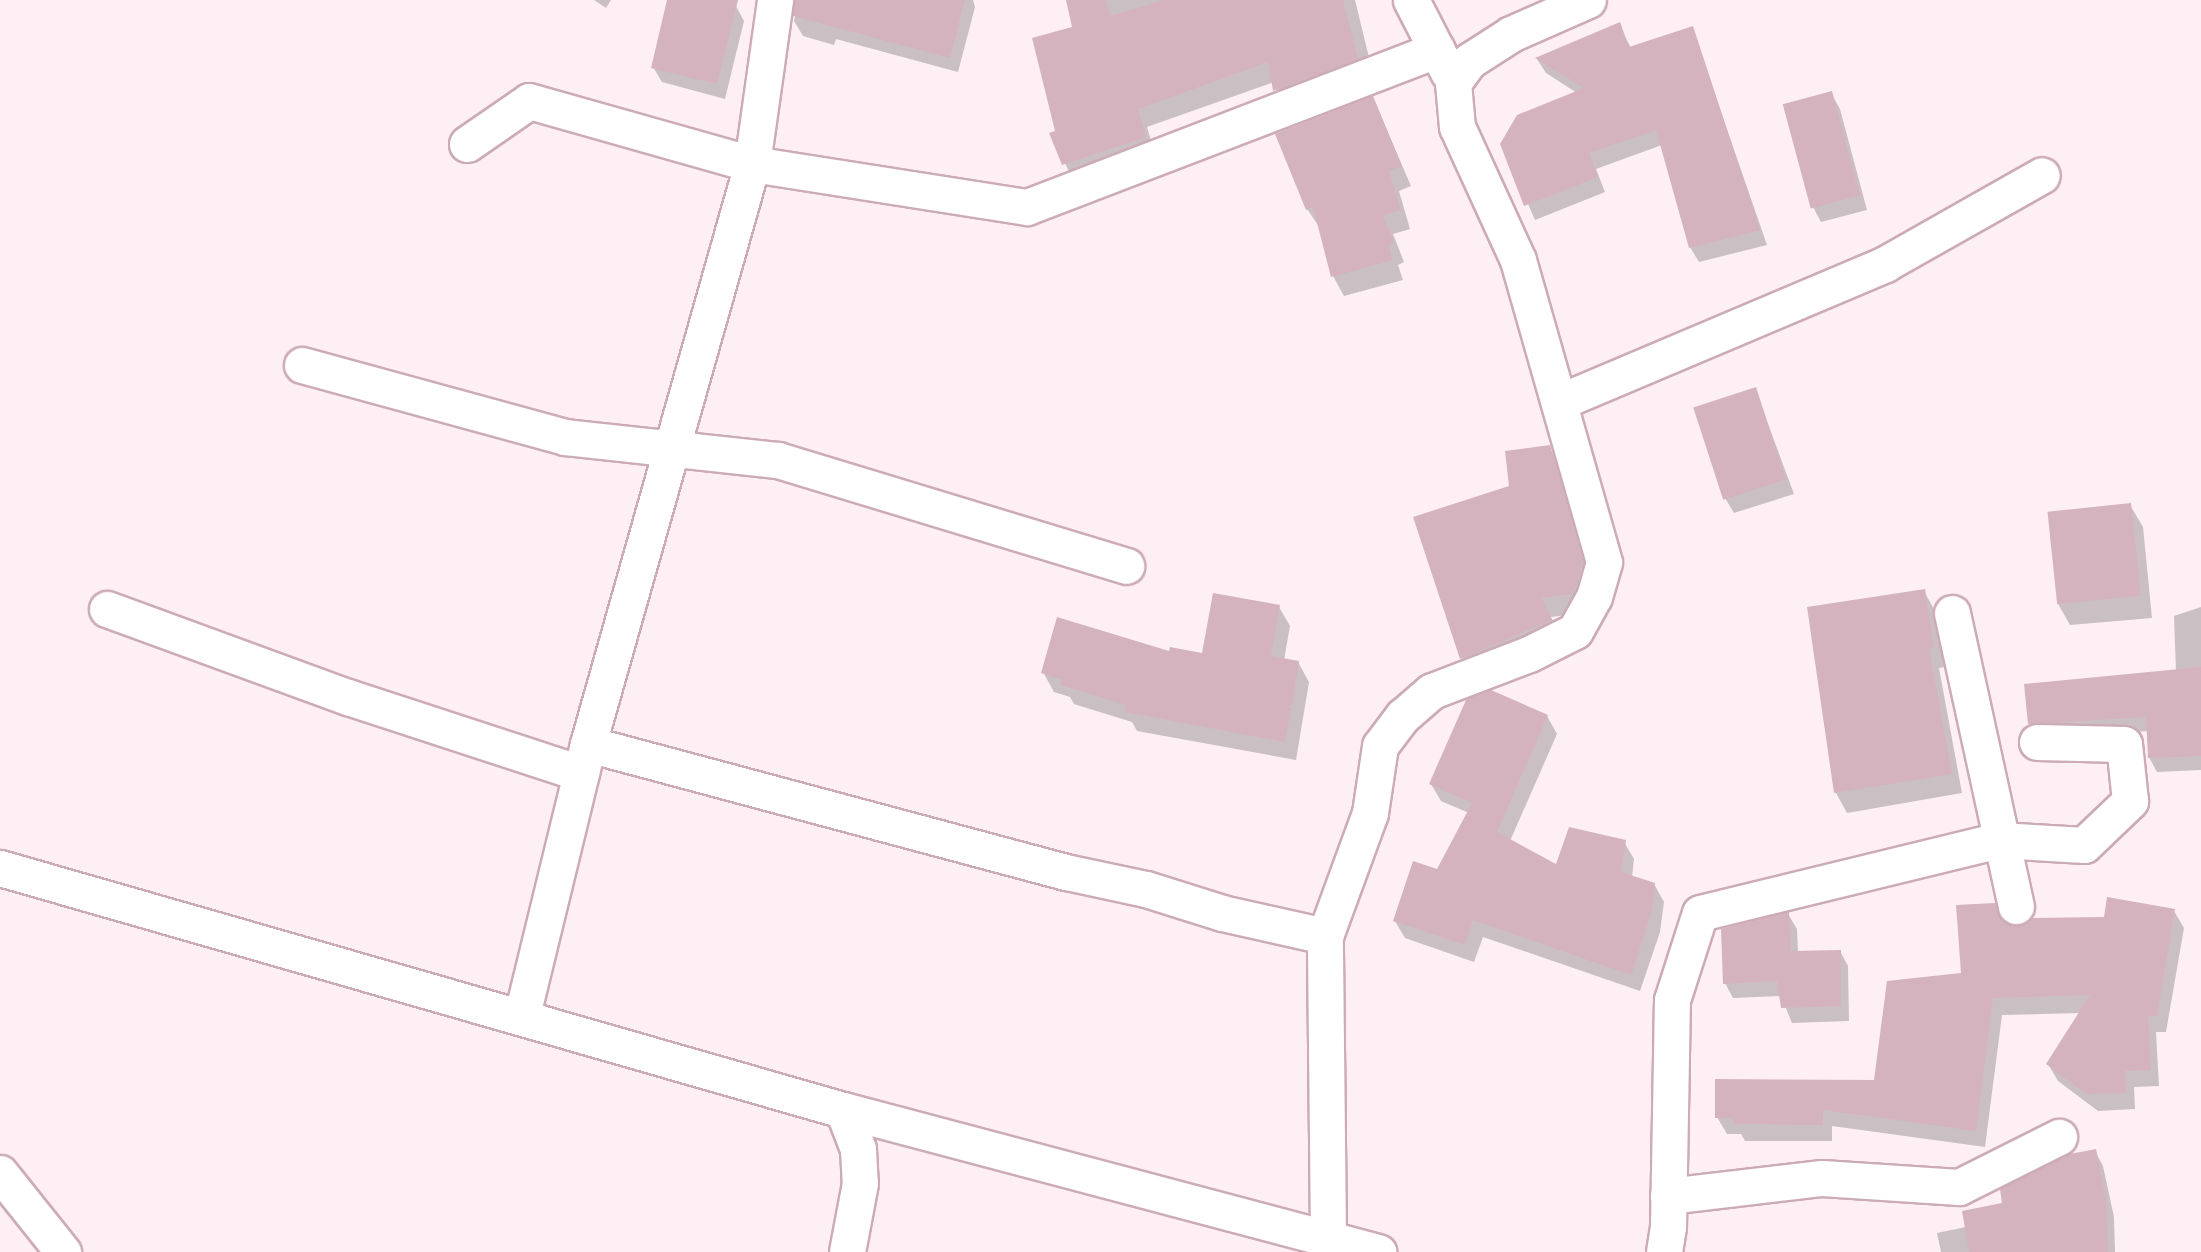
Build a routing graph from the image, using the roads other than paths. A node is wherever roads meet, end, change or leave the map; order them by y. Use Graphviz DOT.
graph roads {
  1 [pos="775,0"];
  2 [pos="1411,0"];
  3 [pos="1588,0"];
  4 [pos="1437,50"];
  5 [pos="1453,83"];
  6 [pos="467,144"];
  7 [pos="752,164"];
  8 [pos="2042,175"];
  9 [pos="302,365"];
  10 [pos="1559,402"];
  11 [pos="669,450"];
  12 [pos="1126,566"];
  13 [pos="107,609"];
  14 [pos="1952,613"];
  15 [pos="2038,742"];
  16 [pos="585,759"];
  17 [pos="1999,840"];
  18 [pos="0,868"];
  19 [pos="2016,905"];
  20 [pos="1325,936"];
  21 [pos="522,1015"];
  22 [pos="843,1110"];
  23 [pos="2059,1137"];
  24 [pos="0,1174"];
  25 [pos="1668,1196"];
  26 [pos="1328,1236"];
  27 [pos="63,1252"];
  28 [pos="847,1252"];
  29 [pos="1378,1252"];
  30 [pos="1664,1252"];
  1 -- 7 [label="street"];
  2 -- 4 [label="street"];
  3 -- 5 [label="street"];
  4 -- 5 [label="street"];
  4 -- 7 [label="street"];
  5 -- 10 [label="street"];
  6 -- 7 [label="street"];
  7 -- 11 [label="street"];
  8 -- 10 [label="street"];
  9 -- 11 [label="street"];
  10 -- 20 [label="street"];
  11 -- 12 [label="street"];
  11 -- 16 [label="street"];
  13 -- 16 [label="street"];
  14 -- 17 [label="street"];
  15 -- 17 [label="street"];
  16 -- 20 [label="street"];
  16 -- 21 [label="street"];
  17 -- 19 [label="street"];
  17 -- 25 [label="street"];
  18 -- 21 [label="street"];
  20 -- 26 [label="street"];
  21 -- 22 [label="street"];
  22 -- 26 [label="street"];
  22 -- 28 [label="street"];
  23 -- 25 [label="street"];
  24 -- 27 [label="street"];
  25 -- 30 [label="street"];
  26 -- 29 [label="street"];
}
